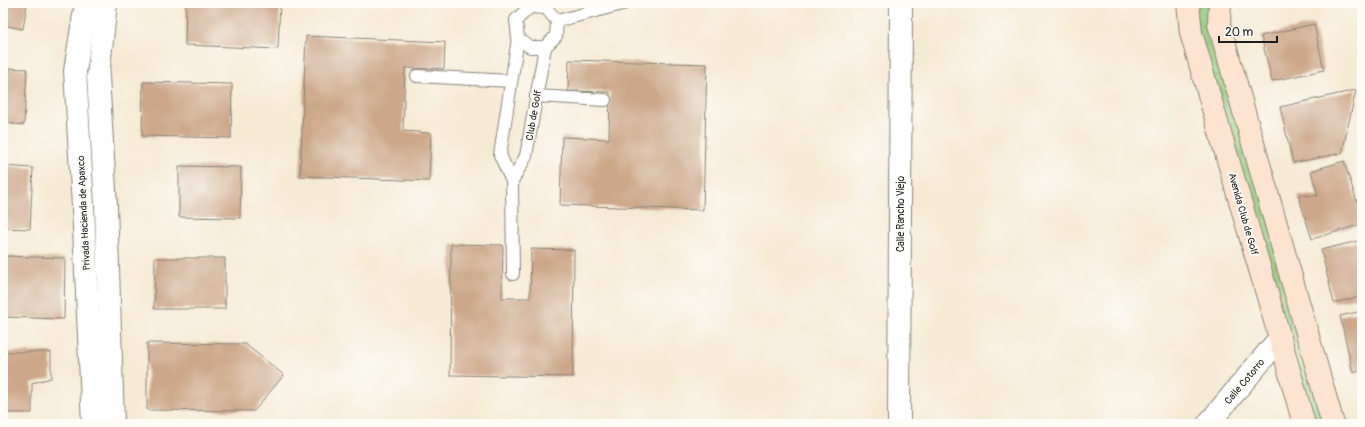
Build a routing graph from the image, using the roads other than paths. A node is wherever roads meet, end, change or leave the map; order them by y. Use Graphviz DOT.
graph roads {
  1 [pos="99,3"];
  2 [pos="626,3"];
  3 [pos="901,3"];
  4 [pos="1188,3"];
  5 [pos="528,5"];
  6 [pos="1220,14"];
  7 [pos="557,21"];
  8 [pos="1191,33"];
  9 [pos="518,38"];
  10 [pos="545,47"];
  11 [pos="417,76"];
  12 [pos="511,81"];
  13 [pos="536,96"];
  14 [pos="605,100"];
  15 [pos="512,181"];
  16 [pos="83,206"];
  17 [pos="106,206"];
  18 [pos="513,274"];
  19 [pos="1280,338"];
  20 [pos="93,424"];
  21 [pos="113,424"];
  22 [pos="899,424"];
  23 [pos="1208,424"];
  24 [pos="1304,424"];
  25 [pos="1333,424"];
  1 -- 16 [label="street, Privada Hacienda de Apaxco"];
  1 -- 17 [label="street, Privada Hacienda de Apaxco"];
  2 -- 7 [label="lane"];
  3 -- 22 [label="street, Calle Rancho Viejo"];
  4 -- 8 [label="street, Avenida Club de Golf"];
  5 -- 7 [label="lane"];
  5 -- 9 [label="lane"];
  6 -- 8 [label="street"];
  6 -- 25 [label="street"];
  7 -- 10 [label="lane"];
  8 -- 19 [label="street, Avenida Club de Golf"];
  9 -- 10 [label="lane"];
  9 -- 12 [label="lane"];
  10 -- 13 [label="lane, Club de Golf"];
  11 -- 12 [label="lane"];
  12 -- 15 [label="lane"];
  13 -- 14 [label="lane"];
  13 -- 15 [label="lane, Club de Golf"];
  15 -- 18 [label="lane"];
  16 -- 17 [label="street"];
  16 -- 20 [label="street, Privada Hacienda de Apaxco"];
  17 -- 21 [label="street, Privada Hacienda de Apaxco"];
  19 -- 23 [label="street, Calle Cotorro"];
  19 -- 24 [label="street, Avenida Club de Golf"];
}
